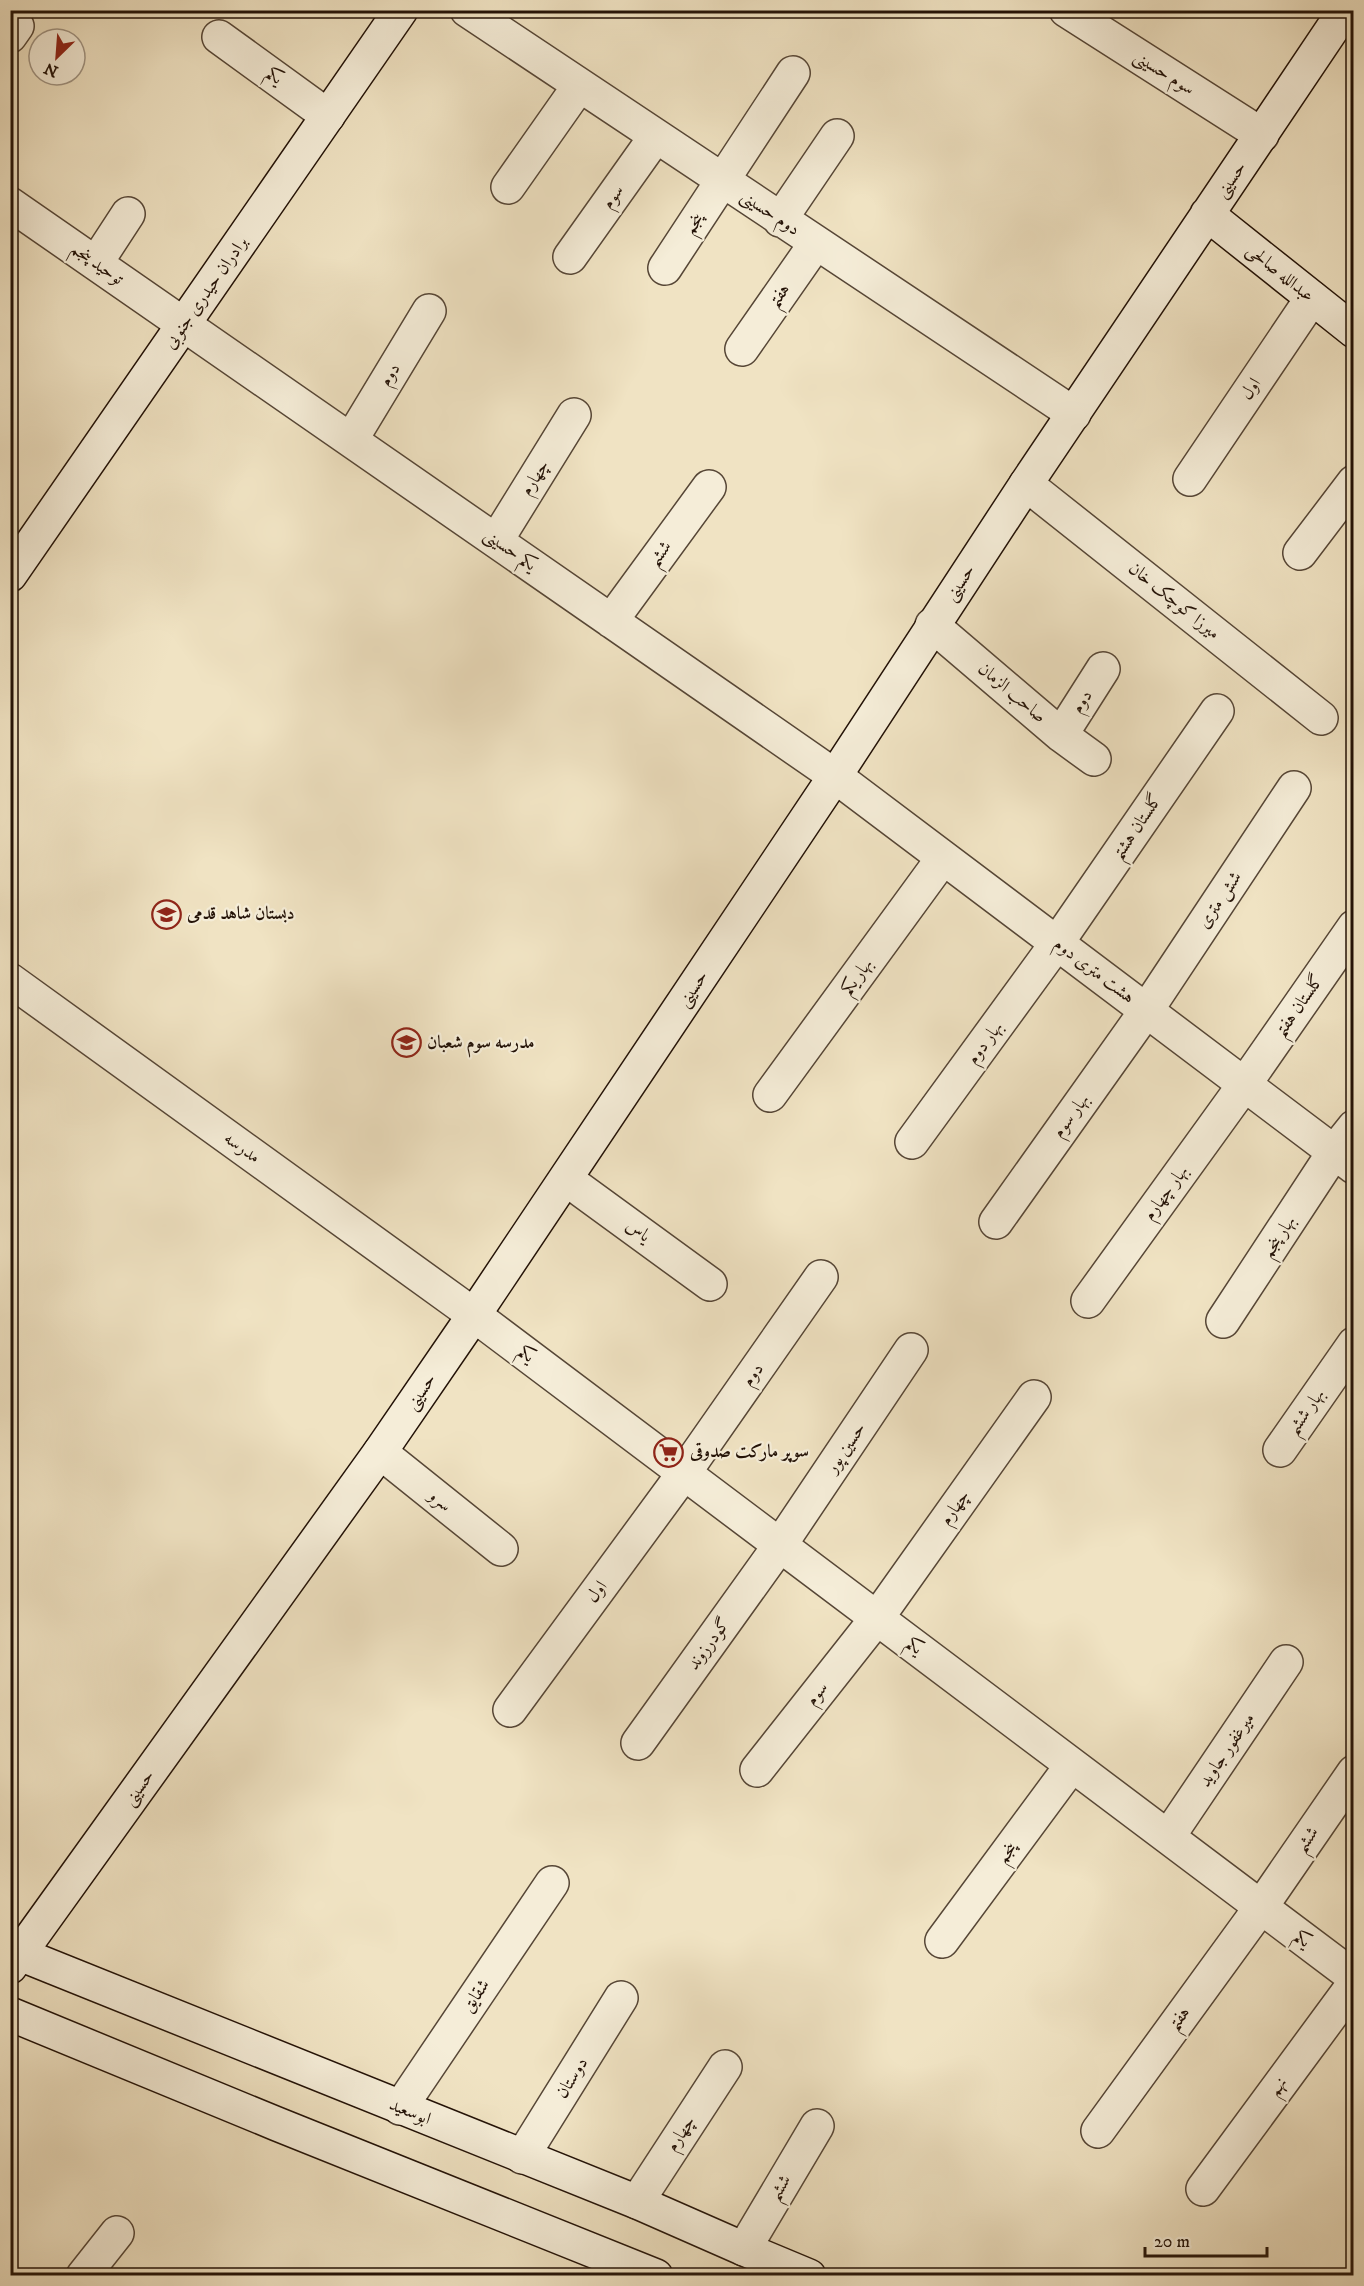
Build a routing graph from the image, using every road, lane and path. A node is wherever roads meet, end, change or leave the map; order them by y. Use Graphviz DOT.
graph roads {
  1 [pos="401,10"];
  2 [pos="467,10"];
  3 [pos="1066,10"];
  4 [pos="1345,10"];
  5 [pos="219,37"];
  6 [pos="792,73"];
  7 [pos="579,86"];
  8 [pos="328,116"];
  9 [pos="1262,135"];
  10 [pos="656,136"];
  11 [pos="837,136"];
  12 [pos="722,181"];
  13 [pos="507,187"];
  14 [pos="10,204"];
  15 [pos="128,214"];
  16 [pos="1207,214"];
  17 [pos="780,220"];
  18 [pos="816,243"];
  19 [pos="570,257"];
  20 [pos="96,263"];
  21 [pos="665,268"];
  22 [pos="1312,298"];
  23 [pos="429,310"];
  24 [pos="184,325"];
  25 [pos="1353,332"];
  26 [pos="742,350"];
  27 [pos="1074,414"];
  28 [pos="574,415"];
  29 [pos="351,440"];
  30 [pos="1190,479"];
  31 [pos="1353,482"];
  32 [pos="1026,484"];
  33 [pos="709,487"];
  34 [pos="496,541"];
  35 [pos="1300,554"];
  36 [pos="14,562"];
  37 [pos="611,621"];
  38 [pos="932,625"];
  39 [pos="1103,669"];
  40 [pos="1217,711"];
  41 [pos="1321,718"];
  42 [pos="1061,735"];
  43 [pos="1094,759"];
  44 [pos="835,776"];
  45 [pos="1294,788"];
  46 [pos="944,858"];
  47 [pos="1353,927"];
  48 [pos="1057,944"];
  49 [pos="10,980"];
  50 [pos="1146,1011"];
  51 [pos="1244,1085"];
  52 [pos="770,1095"];
  53 [pos="912,1142"];
  54 [pos="1347,1149"];
  55 [pos="566,1179"];
  56 [pos="996,1222"];
  57 [pos="821,1277"];
  58 [pos="710,1284"];
  59 [pos="1088,1301"];
  60 [pos="474,1315"];
  61 [pos="1223,1321"];
  62 [pos="1353,1344"];
  63 [pos="911,1350"];
  64 [pos="1034,1397"];
  65 [pos="1280,1450"];
  66 [pos="380,1452"];
  67 [pos="684,1473"];
  68 [pos="780,1545"];
  69 [pos="501,1549"];
  70 [pos="877,1618"];
  71 [pos="1286,1662"];
  72 [pos="510,1710"];
  73 [pos="638,1743"];
  74 [pos="1072,1766"];
  75 [pos="757,1770"];
  76 [pos="1353,1772"];
  77 [pos="1168,1838"];
  78 [pos="552,1883"];
  79 [pos="1261,1907"];
  80 [pos="942,1941"];
  81 [pos="14,1957"];
  82 [pos="1353,1977"];
  83 [pos="1353,1984"];
  84 [pos="621,1998"];
  85 [pos="10,2014"];
  86 [pos="725,2067"];
  87 [pos="400,2108"];
  88 [pos="817,2126"];
  89 [pos="1098,2131"];
  90 [pos="522,2157"];
  91 [pos="1203,2189"];
  92 [pos="637,2202"];
  93 [pos="117,2233"];
  94 [pos="744,2249"];
  95 [pos="83,2276"];
  96 [pos="656,2276"];
  97 [pos="809,2276"];
  1 -- 8 [label="street, برادران حیدری جنوبی"];
  2 -- 7 [label="street, دوم حسینی"];
  3 -- 9 [label="street, سوم حسینی"];
  4 -- 9 [label="street, حسینی"];
  5 -- 8 [label="street, یکم"];
  6 -- 12 [label="street"];
  7 -- 10 [label="street, دوم حسینی"];
  7 -- 13 [label="street"];
  8 -- 24 [label="street, برادران حیدری جنوبی"];
  9 -- 16 [label="street, حسینی"];
  10 -- 12 [label="street, دوم حسینی"];
  10 -- 19 [label="street, سوم"];
  11 -- 17 [label="street"];
  12 -- 17 [label="street, دوم حسینی"];
  12 -- 21 [label="street, پنجم"];
  14 -- 20 [label="street, توحید پنجم"];
  15 -- 20 [label="street"];
  16 -- 22 [label="street, عبدالله صالحی"];
  16 -- 27 [label="street, حسینی"];
  17 -- 18 [label="street, دوم حسینی"];
  18 -- 26 [label="street, هفتم"];
  18 -- 27 [label="street, دوم حسینی"];
  20 -- 24 [label="street, توحید پنجم"];
  22 -- 25 [label="street, عبدالله صالحی"];
  22 -- 30 [label="street, اول"];
  23 -- 29 [label="street, دوم"];
  24 -- 29 [label="street, یکم حسینی"];
  24 -- 36 [label="street, برادران حیدری جنوبی"];
  27 -- 32 [label="street, حسینی"];
  28 -- 34 [label="street, چهارم"];
  29 -- 34 [label="street, یکم حسینی"];
  31 -- 35 [label="street"];
  32 -- 38 [label="street, حسینی"];
  32 -- 41 [label="street, میرزا کوچک خان"];
  33 -- 37 [label="street, ششم"];
  34 -- 37 [label="street, یکم حسینی"];
  37 -- 44 [label="street, یکم حسینی"];
  38 -- 42 [label="street, صاحب الزمان"];
  38 -- 44 [label="street, حسینی"];
  39 -- 42 [label="street, دوم"];
  40 -- 48 [label="street, گلستان هشتم"];
  42 -- 43 [label="street, صاحب الزمان"];
  44 -- 46 [label="street, هشت متری دوم"];
  44 -- 55 [label="street, حسینی"];
  45 -- 50 [label="street, شش متری"];
  46 -- 48 [label="street, هشت متری دوم"];
  46 -- 52 [label="street, بهار یکم"];
  47 -- 51 [label="street, گلستان هفتم"];
  48 -- 50 [label="street, هشت متری دوم"];
  48 -- 53 [label="street, بهار دوم"];
  49 -- 60 [label="street, مدرسه"];
  50 -- 51 [label="street, هشت متری دوم"];
  50 -- 56 [label="street, بهار سوم"];
  51 -- 54 [label="street, هشت متری دوم"];
  51 -- 59 [label="street, بهار چهارم"];
  54 -- 61 [label="street, بهار پنجم"];
  55 -- 58 [label="street, یاس"];
  55 -- 60 [label="street, حسینی"];
  57 -- 67 [label="street, دوم"];
  60 -- 66 [label="street, حسینی"];
  60 -- 67 [label="street, یکم"];
  62 -- 65 [label="street, بهار ششم"];
  63 -- 68 [label="street, حسین پور"];
  64 -- 70 [label="street, چهارم"];
  66 -- 69 [label="street, سرو"];
  66 -- 81 [label="street, حسینی"];
  67 -- 68 [label="street, یکم"];
  67 -- 72 [label="street, اول"];
  68 -- 70 [label="street, یکم"];
  68 -- 73 [label="street, گودرزوند"];
  70 -- 74 [label="street, یکم"];
  70 -- 75 [label="street, سوم"];
  71 -- 77 [label="street, میرغفور جاوید"];
  74 -- 77 [label="street, یکم"];
  74 -- 80 [label="street, پنجم"];
  76 -- 79 [label="street, ششم"];
  77 -- 79 [label="street, یکم"];
  78 -- 87 [label="street, شقایق"];
  79 -- 82 [label="street, یکم"];
  79 -- 89 [label="street, هفتم"];
  81 -- 87 [label="street, ابوسعید"];
  83 -- 91 [label="street, نهم"];
  84 -- 90 [label="street, دوستان"];
  85 -- 96 [label="street"];
  86 -- 92 [label="street, چهارم"];
  87 -- 90 [label="street, ابوسعید"];
  88 -- 94 [label="street, ششم"];
  90 -- 92 [label="street, ابوسعید"];
  92 -- 94 [label="street, ابوسعید"];
  93 -- 95 [label="street"];
  94 -- 97 [label="street, ابوسعید"];
}
